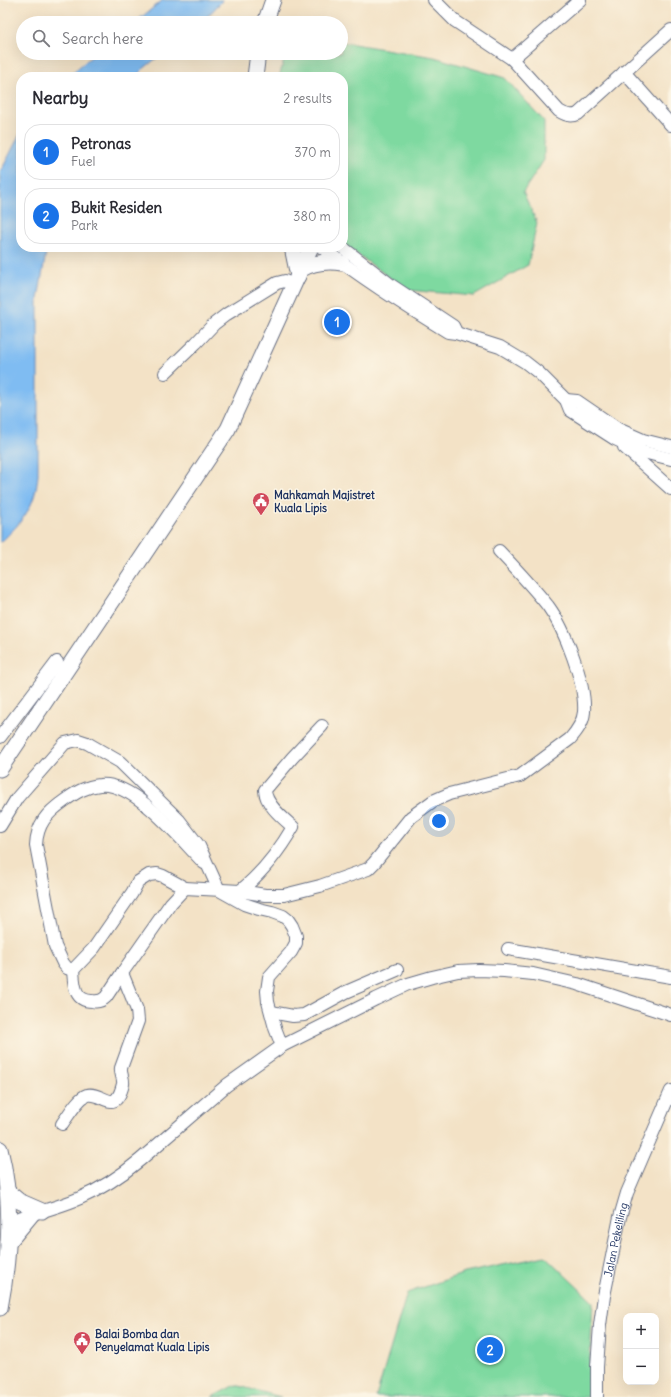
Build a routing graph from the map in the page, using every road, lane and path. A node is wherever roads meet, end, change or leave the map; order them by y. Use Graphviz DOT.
graph roads {
  1 [pos="273,0"];
  2 [pos="434,0"];
  3 [pos="580,0"];
  4 [pos="267,16"];
  5 [pos="671,30"];
  6 [pos="512,59"];
  7 [pos="257,60"];
  8 [pos="255,72"];
  9 [pos="624,72"];
  10 [pos="671,125"];
  11 [pos="293,252"];
  12 [pos="309,252"];
  13 [pos="328,252"];
  14 [pos="348,252"];
  15 [pos="342,263"];
  16 [pos="297,277"];
  17 [pos="456,333"];
  18 [pos="165,373"];
  19 [pos="566,400"];
  20 [pos="615,439"];
  21 [pos="669,448"];
  22 [pos="671,459"];
  23 [pos="671,489"];
  24 [pos="499,551"];
  25 [pos="57,662"];
  26 [pos="322,726"];
  27 [pos="0,737"];
  28 [pos="0,769"];
  29 [pos="0,826"];
  30 [pos="208,868"];
  31 [pos="185,888"];
  32 [pos="219,890"];
  33 [pos="240,891"];
  34 [pos="508,949"];
  35 [pos="73,970"];
  36 [pos="397,970"];
  37 [pos="122,973"];
  38 [pos="671,977"];
  39 [pos="271,1012"];
  40 [pos="671,1015"];
  41 [pos="282,1046"];
  42 [pos="671,1091"];
  43 [pos="62,1124"];
  44 [pos="0,1149"];
  45 [pos="7,1191"];
  46 [pos="37,1213"];
  47 [pos="8,1221"];
  48 [pos="8,1243"];
  49 [pos="0,1308"];
  50 [pos="597,1397"];
  1 -- 4 [label="main road"];
  2 -- 6 [label="street"];
  3 -- 6 [label="street"];
  5 -- 9 [label="street"];
  6 -- 9 [label="street"];
  7 -- 8 [label="main road"];
  9 -- 10 [label="street"];
  11 -- 16 [label="main road"];
  12 -- 16 [label="main road"];
  13 -- 15 [label="street"];
  14 -- 17 [label="street"];
  15 -- 16 [label="main road"];
  15 -- 17 [label="street"];
  16 -- 18 [label="street"];
  16 -- 28 [label="main road"];
  17 -- 19 [label="street"];
  19 -- 20 [label="street"];
  19 -- 21 [label="street"];
  20 -- 22 [label="street"];
  20 -- 23 [label="street"];
  24 -- 33 [label="street"];
  25 -- 27 [label="street"];
  26 -- 33 [label="street"];
  29 -- 30 [label="street"];
  30 -- 32 [label="street"];
  30 -- 35 [label="street"];
  31 -- 32 [label="street"];
  31 -- 35 [label="street"];
  31 -- 37 [label="street"];
  32 -- 33 [label="street"];
  32 -- 39 [label="street"];
  34 -- 38 [label="street"];
  35 -- 37 [label="street"];
  36 -- 39 [label="street"];
  37 -- 43 [label="street"];
  39 -- 41 [label="street"];
  40 -- 41 [label="street"];
  41 -- 46 [label="street"];
  42 -- 50 [label="street, Jalan Pekeliling"];
  44 -- 45 [label="main road"];
  45 -- 46 [label="main road"];
  45 -- 47 [label="main road"];
  46 -- 47 [label="street"];
  46 -- 48 [label="main road"];
  47 -- 48 [label="main road"];
  48 -- 49 [label="main road"];
}
